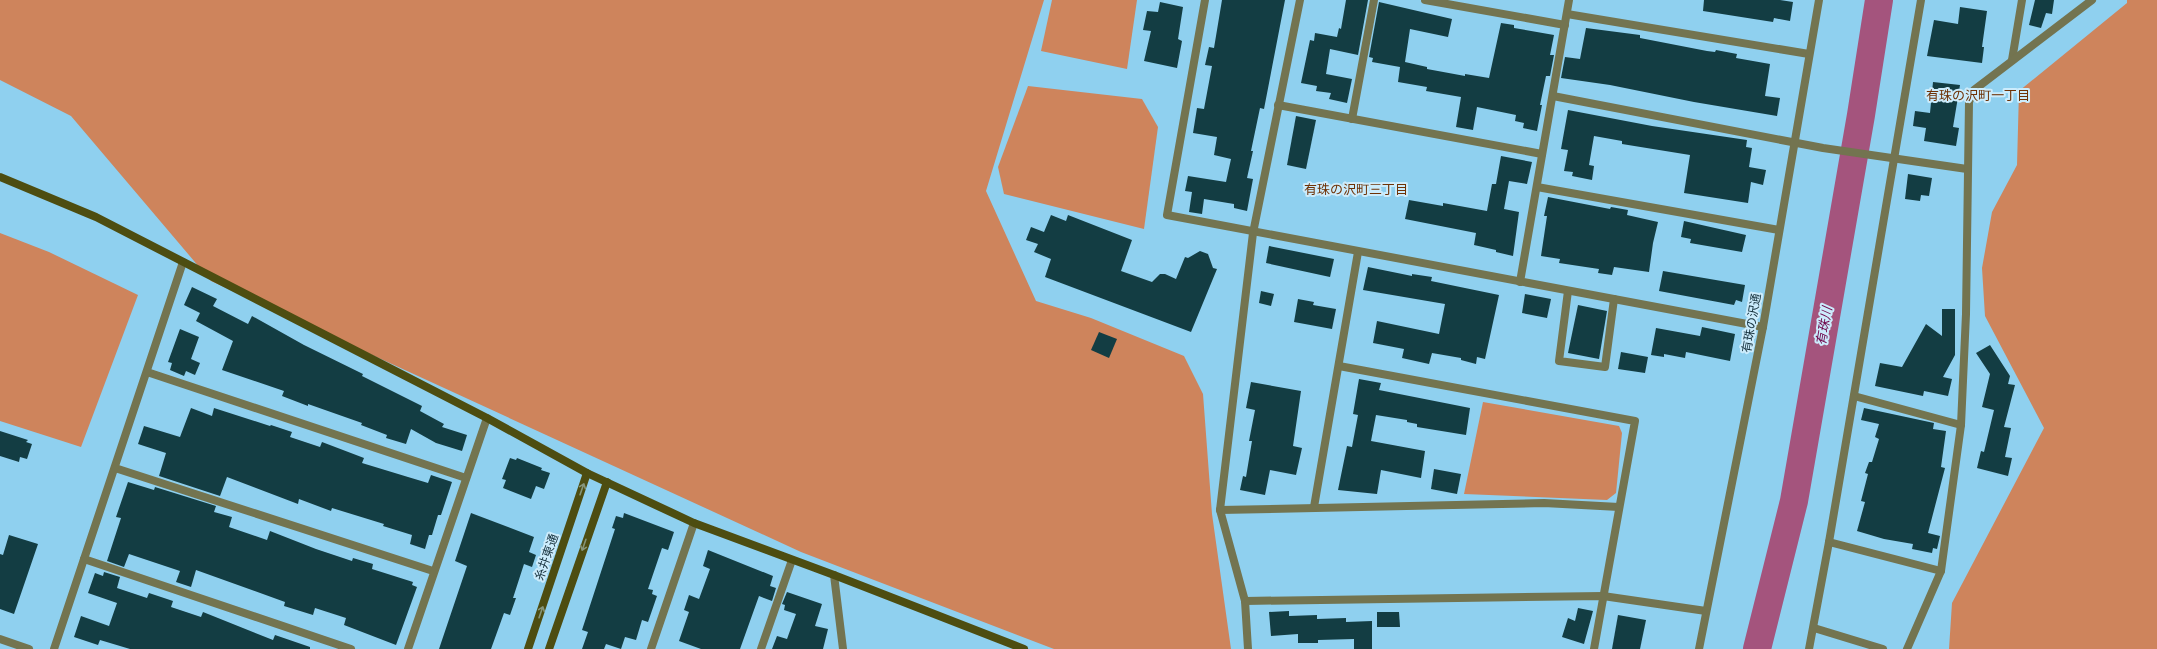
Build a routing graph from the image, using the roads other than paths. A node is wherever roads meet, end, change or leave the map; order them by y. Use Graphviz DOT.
graph roads {
  1 [pos="1205,0"];
  2 [pos="1300,0"];
  3 [pos="1374,0"];
  4 [pos="1425,0"];
  5 [pos="1569,0"];
  6 [pos="1819,0"];
  7 [pos="1921,0"];
  8 [pos="2022,0"];
  9 [pos="2092,0"];
  10 [pos="1567,14"];
  11 [pos="1565,25"];
  12 [pos="1809,54"];
  13 [pos="2012,60"];
  14 [pos="1553,96"];
  15 [pos="1278,105"];
  16 [pos="1352,119"];
  17 [pos="1794,141"];
  18 [pos="1542,154"];
  19 [pos="1895,158"];
  20 [pos="1967,169"];
  21 [pos="0,177"];
  22 [pos="1537,187"];
  23 [pos="1779,230"];
  24 [pos="1253,233"];
  25 [pos="1358,252"];
  26 [pos="183,262"];
  27 [pos="1520,282"];
  28 [pos="1568,291"];
  29 [pos="1614,299"];
  30 [pos="1763,327"];
  31 [pos="1339,366"];
  32 [pos="147,372"];
  33 [pos="1854,396"];
  34 [pos="487,418"];
  35 [pos="1961,424"];
  36 [pos="115,468"];
  37 [pos="587,473"];
  38 [pos="466,478"];
  39 [pos="607,482"];
  40 [pos="1314,507"];
  41 [pos="1619,507"];
  42 [pos="1220,510"];
  43 [pos="694,523"];
  44 [pos="1830,542"];
  45 [pos="84,559"];
  46 [pos="792,560"];
  47 [pos="433,571"];
  48 [pos="1941,571"];
  49 [pos="834,575"];
  50 [pos="1603,596"];
  51 [pos="1245,601"];
  52 [pos="1706,611"];
  53 [pos="1814,628"];
  54 [pos="0,639"];
  55 [pos="28,649"];
  56 [pos="54,649"];
  57 [pos="351,649"];
  58 [pos="408,649"];
  59 [pos="528,649"];
  60 [pos="549,649"];
  61 [pos="651,649"];
  62 [pos="761,649"];
  63 [pos="843,649"];
  64 [pos="1024,649"];
  65 [pos="1248,649"];
  66 [pos="1594,649"];
  67 [pos="1699,649"];
  68 [pos="1809,649"];
  69 [pos="1883,649"];
  70 [pos="1906,649"];
  1 -- 24 [label="street"];
  2 -- 15 [label="street"];
  3 -- 16 [label="street"];
  4 -- 11 [label="street"];
  5 -- 10 [label="street"];
  6 -- 12 [label="street, 有珠の沢通"];
  7 -- 19 [label="street"];
  8 -- 13 [label="street"];
  9 -- 13 [label="street"];
  10 -- 11 [label="street"];
  10 -- 12 [label="street"];
  11 -- 14 [label="street"];
  12 -- 17 [label="street, 有珠の沢通"];
  13 -- 20 [label="street"];
  14 -- 17 [label="street"];
  14 -- 18 [label="street"];
  15 -- 16 [label="street"];
  15 -- 24 [label="street"];
  16 -- 18 [label="street"];
  17 -- 19 [label="street"];
  17 -- 23 [label="street, 有珠の沢通"];
  18 -- 22 [label="street"];
  19 -- 20 [label="street"];
  19 -- 33 [label="street"];
  20 -- 35 [label="street"];
  21 -- 26 [label="street"];
  22 -- 23 [label="street"];
  22 -- 27 [label="street"];
  23 -- 30 [label="street, 有珠の沢通"];
  24 -- 25 [label="street"];
  24 -- 42 [label="street"];
  25 -- 27 [label="street"];
  25 -- 31 [label="street"];
  26 -- 32 [label="street"];
  26 -- 34 [label="street"];
  27 -- 28 [label="street"];
  28 -- 29 [label="street"];
  28 -- 29 [label="street"];
  29 -- 30 [label="street"];
  30 -- 52 [label="street, 有珠の沢通"];
  31 -- 40 [label="street"];
  31 -- 41 [label="street"];
  32 -- 36 [label="street"];
  32 -- 38 [label="street"];
  33 -- 35 [label="street"];
  33 -- 44 [label="street"];
  34 -- 37 [label="street"];
  34 -- 38 [label="street"];
  35 -- 48 [label="street"];
  36 -- 45 [label="street"];
  36 -- 47 [label="street"];
  37 -- 39 [label="street"];
  59 -- 37 [label="street, 糸井東通, one-way"];
  38 -- 47 [label="street"];
  39 -- 43 [label="street"];
  39 -- 60 [label="street, one-way"];
  40 -- 41 [label="street"];
  40 -- 42 [label="street"];
  41 -- 50 [label="street"];
  42 -- 51 [label="street"];
  43 -- 46 [label="street"];
  43 -- 61 [label="street"];
  44 -- 48 [label="street"];
  44 -- 53 [label="street"];
  45 -- 56 [label="street"];
  45 -- 57 [label="street"];
  46 -- 49 [label="street"];
  46 -- 62 [label="street"];
  47 -- 58 [label="street"];
  48 -- 70 [label="street"];
  49 -- 63 [label="street"];
  49 -- 64 [label="street"];
  50 -- 51 [label="street"];
  50 -- 52 [label="street"];
  50 -- 66 [label="street"];
  51 -- 65 [label="street"];
  52 -- 67 [label="street, 有珠の沢通"];
  53 -- 68 [label="street"];
  53 -- 69 [label="street"];
  54 -- 55 [label="street"];
}
